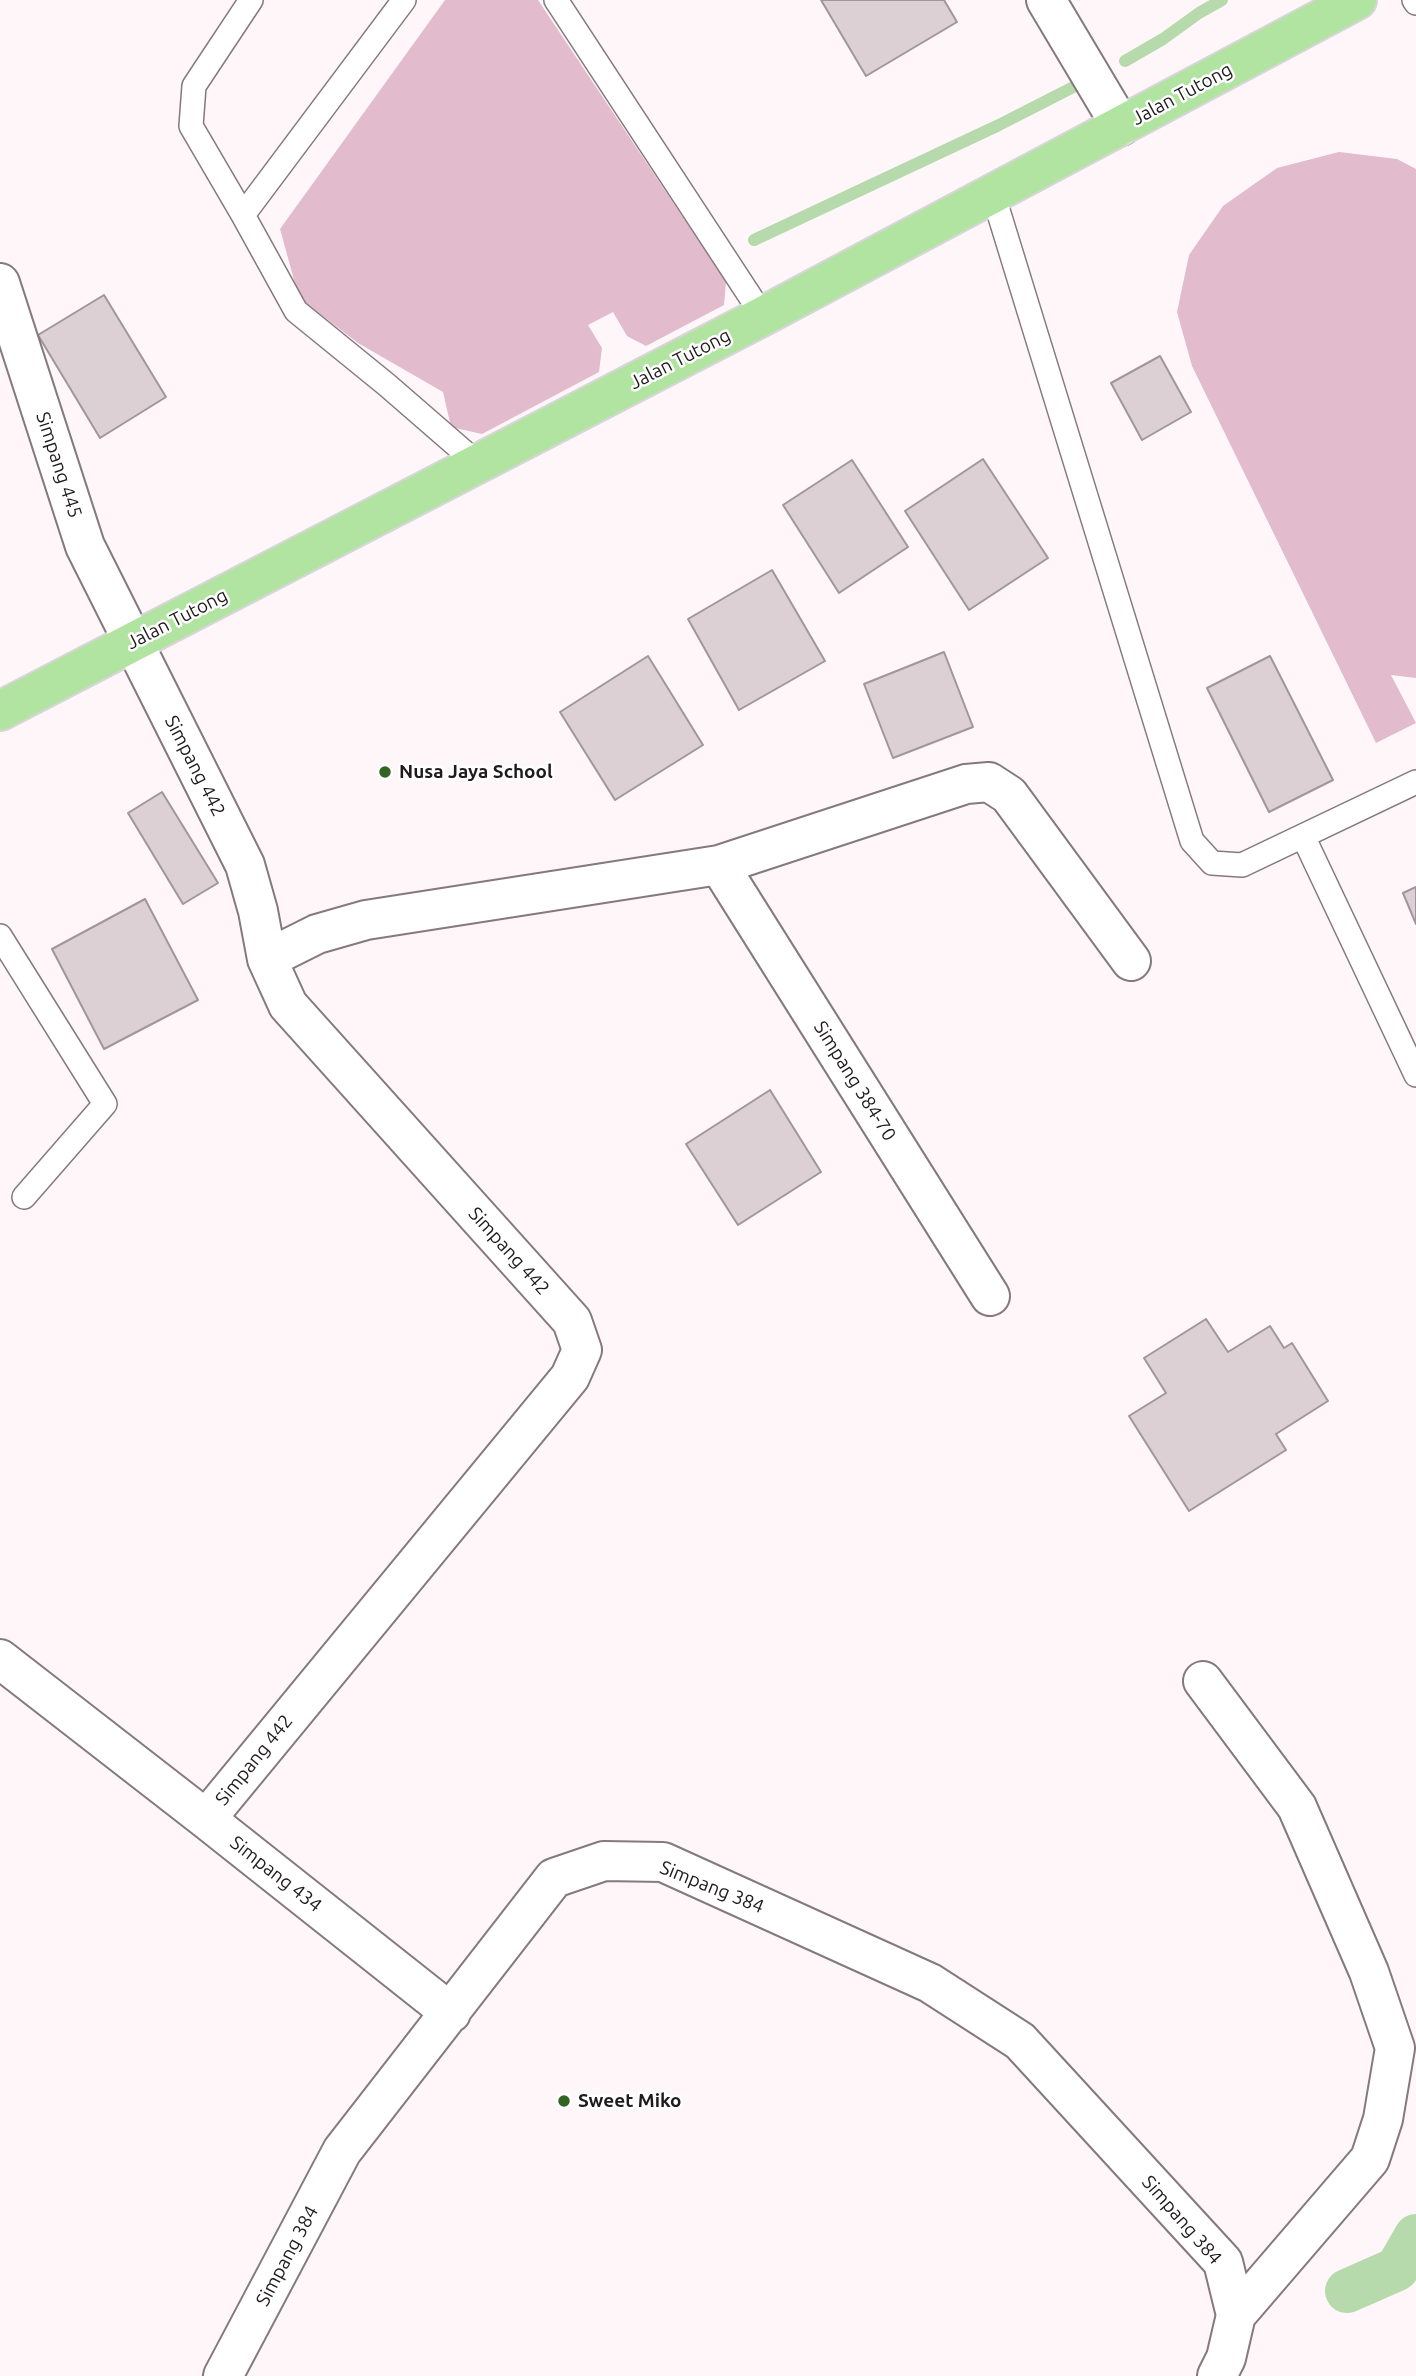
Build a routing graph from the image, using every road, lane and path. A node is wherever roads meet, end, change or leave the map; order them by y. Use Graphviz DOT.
graph roads {
  1 [pos="251,0"];
  2 [pos="404,0"];
  3 [pos="556,0"];
  4 [pos="1046,0"];
  5 [pos="1357,0"];
  6 [pos="1121,126"];
  7 [pos="993,194"];
  8 [pos="243,215"];
  9 [pos="0,283"];
  10 [pos="763,316"];
  11 [pos="478,464"];
  12 [pos="132,643"];
  13 [pos="0,711"];
  14 [pos="1416,782"];
  15 [pos="1303,836"];
  16 [pos="719,865"];
  17 [pos="0,936"];
  18 [pos="267,958"];
  19 [pos="1131,961"];
  20 [pos="1416,1075"];
  21 [pos="24,1198"];
  22 [pos="990,1296"];
  23 [pos="0,1659"];
  24 [pos="1203,1681"];
  25 [pos="206,1819"];
  26 [pos="450,2013"];
  27 [pos="1236,2315"];
  28 [pos="223,2376"];
  29 [pos="1217,2376"];
  1 -- 8 [label="lane"];
  2 -- 8 [label="lane"];
  3 -- 10 [label="lane"];
  4 -- 6 [label="street"];
  5 -- 6 [label="main road, Jalan Tutong"];
  6 -- 7 [label="main road, Jalan Tutong"];
  7 -- 10 [label="main road, Jalan Tutong"];
  7 -- 15 [label="lane"];
  8 -- 11 [label="lane"];
  9 -- 12 [label="street, Simpang 445"];
  10 -- 11 [label="main road, Jalan Tutong"];
  11 -- 12 [label="main road, Jalan Tutong"];
  12 -- 13 [label="main road, Jalan Tutong"];
  12 -- 18 [label="street, Simpang 442"];
  14 -- 15 [label="lane"];
  15 -- 20 [label="lane"];
  16 -- 18 [label="street"];
  16 -- 19 [label="street"];
  16 -- 22 [label="street, Simpang 384-70"];
  17 -- 21 [label="lane"];
  18 -- 25 [label="street, Simpang 442"];
  23 -- 25 [label="street, Simpang 434"];
  24 -- 27 [label="street"];
  25 -- 26 [label="street, Simpang 434"];
  26 -- 27 [label="street, Simpang 384"];
  26 -- 28 [label="street, Simpang 384"];
  27 -- 29 [label="street, Simpang 384"];
}
